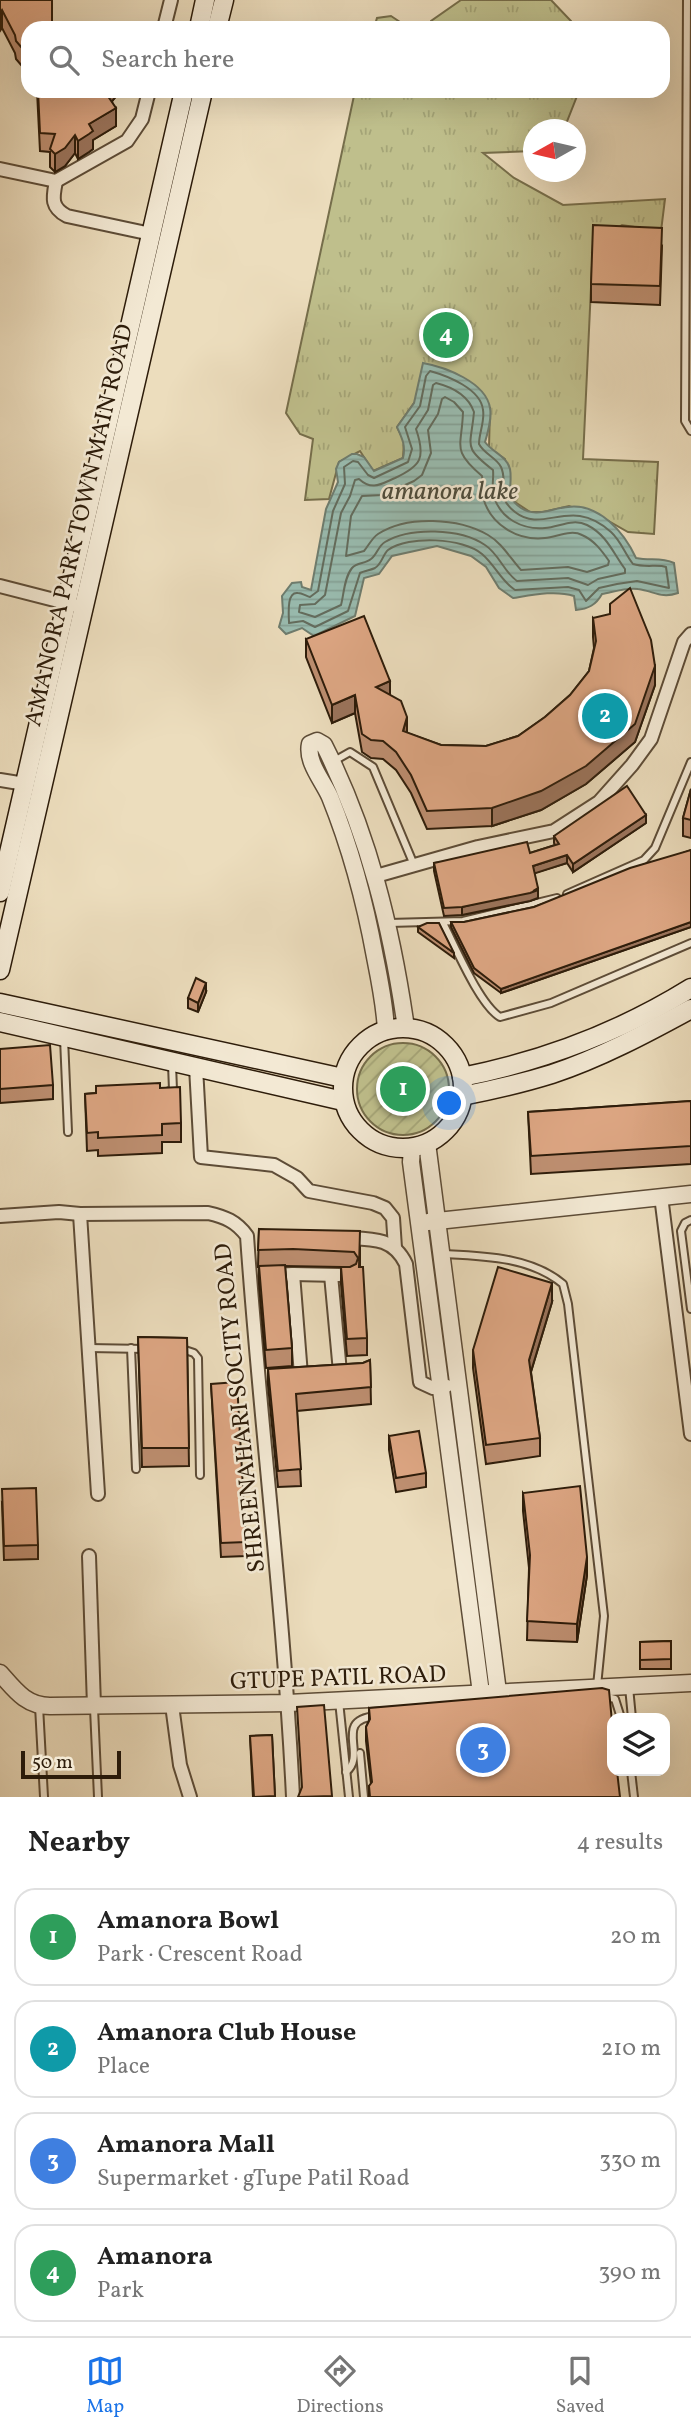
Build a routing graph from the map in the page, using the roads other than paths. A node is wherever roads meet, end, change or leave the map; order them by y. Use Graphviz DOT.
graph roads {
  1 [pos="171,0"];
  2 [pos="205,0"];
  3 [pos="224,0"];
  4 [pos="687,0"];
  5 [pos="166,21"];
  6 [pos="200,21"];
  7 [pos="219,21"];
  8 [pos="147,98"];
  9 [pos="182,98"];
  10 [pos="201,98"];
  11 [pos="689,103"];
  12 [pos="0,169"];
  13 [pos="57,181"];
  14 [pos="152,234"];
  15 [pos="689,268"];
  16 [pos="691,431"];
  17 [pos="0,586"];
  18 [pos="75,605"];
  19 [pos="691,634"];
  20 [pos="332,762"];
  21 [pos="691,762"];
  22 [pos="0,780"];
  23 [pos="25,783"];
  24 [pos="414,865"];
  25 [pos="376,876"];
  26 [pos="0,892"];
  27 [pos="8,901"];
  28 [pos="387,923"];
  29 [pos="443,923"];
  30 [pos="691,943"];
  31 [pos="0,970"];
  32 [pos="691,988"];
  33 [pos="0,1003"];
  34 [pos="691,1009"];
  35 [pos="0,1022"];
  36 [pos="406,1028"];
  37 [pos="386,1031"];
  38 [pos="64,1037"];
  39 [pos="172,1062"];
  40 [pos="197,1068"];
  41 [pos="461,1077"];
  42 [pos="343,1078"];
  43 [pos="160,1091"];
  44 [pos="462,1096"];
  45 [pos="343,1101"];
  46 [pos="68,1132"];
  47 [pos="419,1146"];
  48 [pos="691,1194"];
  49 [pos="661,1196"];
  50 [pos="80,1214"];
  51 [pos="0,1216"];
  52 [pos="691,1220"];
  53 [pos="437,1221"];
  54 [pos="419,1223"];
  55 [pos="247,1236"];
  56 [pos="260,1236"];
  57 [pos="328,1238"];
  58 [pos="395,1248"];
  59 [pos="441,1254"];
  60 [pos="293,1274"];
  61 [pos="331,1275"];
  62 [pos="349,1275"];
  63 [pos="250,1276"];
  64 [pos="447,1303"];
  65 [pos="430,1304"];
  66 [pos="411,1306"];
  67 [pos="691,1309"];
  68 [pos="89,1348"];
  69 [pos="131,1348"];
  70 [pos="158,1349"];
  71 [pos="171,1349"];
  72 [pos="458,1385"];
  73 [pos="441,1387"];
  74 [pos="691,1434"];
  75 [pos="136,1469"];
  76 [pos="200,1475"];
  77 [pos="98,1494"];
  78 [pos="89,1556"];
  79 [pos="0,1673"];
  80 [pos="691,1683"];
  81 [pos="628,1685"];
  82 [pos="599,1691"];
  83 [pos="498,1692"];
  84 [pos="481,1693"];
  85 [pos="339,1701"];
  86 [pos="288,1703"];
  87 [pos="172,1705"];
  88 [pos="39,1706"];
  89 [pos="94,1706"];
  90 [pos="619,1713"];
  91 [pos="631,1713"];
  92 [pos="389,1714"];
  93 [pos="360,1753"];
  94 [pos="346,1772"];
  95 [pos="632,1776"];
  96 [pos="44,1797"];
  97 [pos="98,1797"];
  98 [pos="190,1797"];
  99 [pos="293,1797"];
  100 [pos="349,1797"];
  101 [pos="364,1797"];
  102 [pos="634,1797"];
  1 -- 5 [label="street"];
  2 -- 6 [label="main road"];
  3 -- 7 [label="main road"];
  4 -- 11 [label="lane"];
  8 -- 13 [label="street"];
  9 -- 14 [label="main road, AMANORA PARK TOWN MAIN ROAD"];
  10 -- 18 [label="main road, AMANORA PARK TOWN MAIN ROAD"];
  11 -- 15 [label="lane"];
  12 -- 13 [label="street"];
  13 -- 14 [label="street"];
  14 -- 18 [label="main road, AMANORA PARK TOWN MAIN ROAD"];
  15 -- 16 [label="lane"];
  17 -- 18 [label="street"];
  18 -- 23 [label="main road, AMANORA PARK TOWN MAIN ROAD"];
  18 -- 27 [label="main road, AMANORA PARK TOWN MAIN ROAD"];
  19 -- 24 [label="street"];
  20 -- 24 [label="lane"];
  20 -- 25 [label="street"];
  20 -- 37 [label="street"];
  21 -- 29 [label="lane"];
  22 -- 23 [label="street"];
  23 -- 26 [label="main road, AMANORA PARK TOWN MAIN ROAD"];
  24 -- 25 [label="street"];
  25 -- 28 [label="street"];
  27 -- 31 [label="main road, AMANORA PARK TOWN MAIN ROAD"];
  28 -- 29 [label="lane"];
  28 -- 36 [label="street"];
  29 -- 30 [label="lane"];
  32 -- 41 [label="main road"];
  33 -- 42 [label="main road"];
  34 -- 44 [label="main road"];
  35 -- 38 [label="main road"];
  36 -- 37 [label="main road"];
  36 -- 41 [label="main road"];
  37 -- 42 [label="main road"];
  38 -- 39 [label="main road"];
  38 -- 46 [label="lane"];
  39 -- 40 [label="main road"];
  39 -- 43 [label="lane"];
  40 -- 45 [label="main road"];
  40 -- 58 [label="street"];
  41 -- 44 [label="main road"];
  42 -- 45 [label="main road"];
  44 -- 47 [label="main road"];
  45 -- 47 [label="main road"];
  47 -- 53 [label="street"];
  47 -- 54 [label="street"];
  48 -- 49 [label="street"];
  49 -- 53 [label="street"];
  49 -- 74 [label="street"];
  50 -- 51 [label="street, SHREENAHARI SOCITY ROAD"];
  50 -- 55 [label="street, SHREENAHARI SOCITY ROAD"];
  50 -- 68 [label="street"];
  52 -- 67 [label="lane"];
  53 -- 54 [label="street"];
  53 -- 59 [label="street"];
  54 -- 65 [label="street"];
  55 -- 56 [label="street"];
  55 -- 63 [label="street, SHREENAHARI SOCITY ROAD"];
  57 -- 58 [label="street"];
  58 -- 66 [label="street"];
  59 -- 64 [label="street"];
  59 -- 82 [label="lane"];
  60 -- 61 [label="street"];
  60 -- 61 [label="street"];
  60 -- 63 [label="street"];
  61 -- 62 [label="street"];
  63 -- 86 [label="street, SHREENAHARI SOCITY ROAD"];
  64 -- 65 [label="street"];
  64 -- 72 [label="street"];
  65 -- 66 [label="street"];
  65 -- 73 [label="street"];
  66 -- 73 [label="street"];
  68 -- 69 [label="lane"];
  68 -- 77 [label="street"];
  69 -- 70 [label="lane"];
  69 -- 75 [label="lane"];
  71 -- 76 [label="lane"];
  72 -- 73 [label="street"];
  72 -- 83 [label="street"];
  73 -- 84 [label="street"];
  78 -- 89 [label="street"];
  79 -- 88 [label="street"];
  80 -- 81 [label="street, GTUPE PATIL ROAD"];
  81 -- 82 [label="street, GTUPE PATIL ROAD"];
  81 -- 91 [label="lane"];
  82 -- 83 [label="street, GTUPE PATIL ROAD"];
  82 -- 90 [label="lane"];
  83 -- 84 [label="street, GTUPE PATIL ROAD"];
  84 -- 85 [label="street, GTUPE PATIL ROAD"];
  85 -- 86 [label="street, GTUPE PATIL ROAD"];
  85 -- 94 [label="lane"];
  86 -- 87 [label="street, GTUPE PATIL ROAD"];
  86 -- 99 [label="street, SHREENAHARI SOCITY ROAD"];
  87 -- 89 [label="street, GTUPE PATIL ROAD"];
  87 -- 98 [label="street"];
  88 -- 89 [label="street, GTUPE PATIL ROAD"];
  88 -- 96 [label="lane"];
  89 -- 97 [label="lane"];
  92 -- 94 [label="lane"];
  93 -- 101 [label="lane"];
  94 -- 100 [label="lane"];
  95 -- 102 [label="lane"];
}
